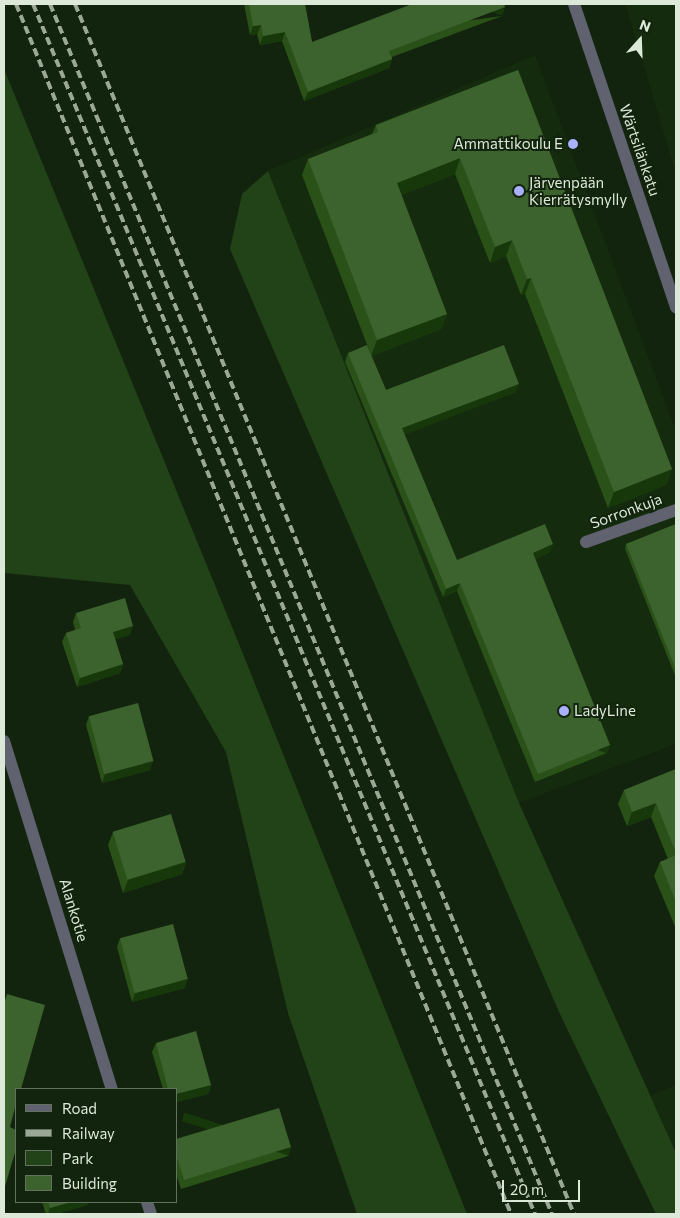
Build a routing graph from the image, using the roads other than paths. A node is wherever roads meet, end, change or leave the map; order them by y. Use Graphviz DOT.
graph roads {
  1 [pos="574,4"];
  2 [pos="676,307"];
  3 [pos="676,510"];
  4 [pos="586,542"];
  5 [pos="5,749"];
  6 [pos="112,1088"];
  1 -- 2 [label="street, Wärtsilänkatu"];
  3 -- 4 [label="street, Sorronkuja"];
  5 -- 6 [label="street, Alankotie"];
}
